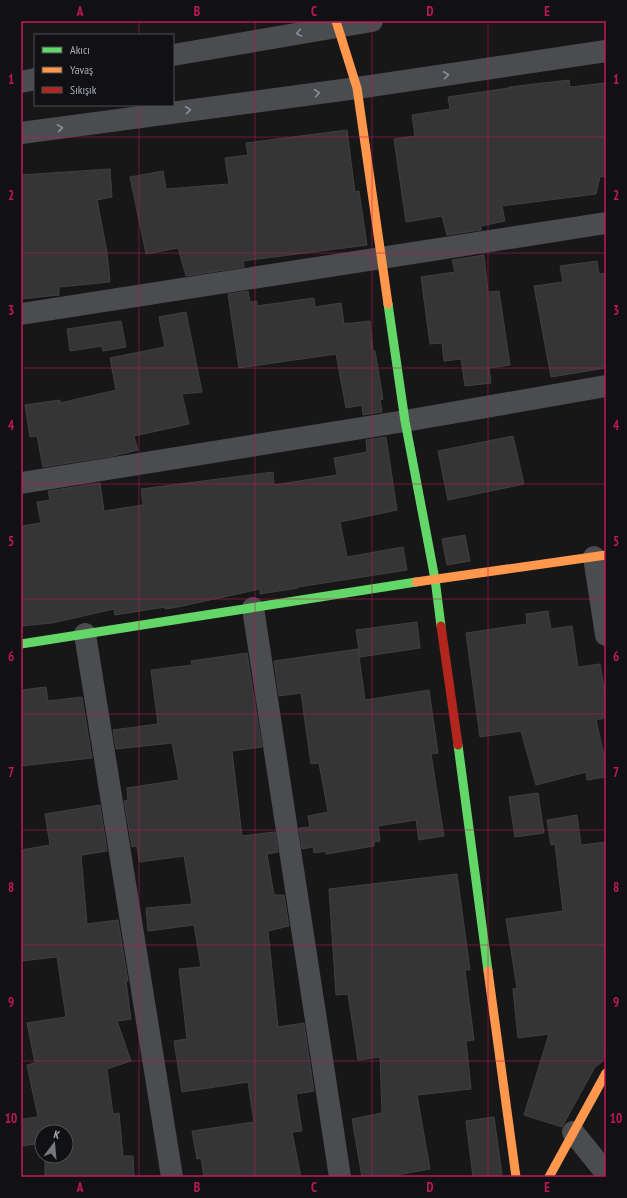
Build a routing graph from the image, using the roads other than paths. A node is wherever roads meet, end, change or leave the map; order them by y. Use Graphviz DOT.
graph roads {
  1 [pos="372,21"];
  2 [pos="337,23"];
  3 [pos="606,51"];
  4 [pos="174,55"];
  5 [pos="34,79"];
  6 [pos="21,82"];
  7 [pos="357,88"];
  8 [pos="21,133"];
  9 [pos="606,223"];
  10 [pos="381,257"];
  11 [pos="21,314"];
  12 [pos="606,386"];
  13 [pos="405,421"];
  14 [pos="21,483"];
  15 [pos="600,556"];
  16 [pos="436,579"];
  17 [pos="253,608"];
  18 [pos="85,634"];
  19 [pos="606,635"];
  20 [pos="21,644"];
  21 [pos="606,1073"];
  22 [pos="574,1132"];
  23 [pos="606,1173"];
  24 [pos="172,1177"];
  25 [pos="340,1177"];
  26 [pos="516,1177"];
  27 [pos="549,1177"];
  1 -- 2 [label="street"];
  2 -- 4 [label="street, one-way"];
  2 -- 7 [label="street"];
  7 -- 3 [label="street, one-way"];
  5 -- 6 [label="street"];
  8 -- 7 [label="street, one-way"];
  7 -- 10 [label="street"];
  9 -- 10 [label="street"];
  10 -- 11 [label="street"];
  10 -- 13 [label="street"];
  12 -- 13 [label="street"];
  13 -- 14 [label="street"];
  13 -- 16 [label="street"];
  15 -- 16 [label="street"];
  15 -- 19 [label="street"];
  16 -- 17 [label="street"];
  16 -- 26 [label="street"];
  17 -- 18 [label="street"];
  17 -- 25 [label="street"];
  18 -- 20 [label="street"];
  18 -- 24 [label="street"];
  21 -- 22 [label="street"];
  22 -- 23 [label="street"];
  22 -- 27 [label="street"];
}
